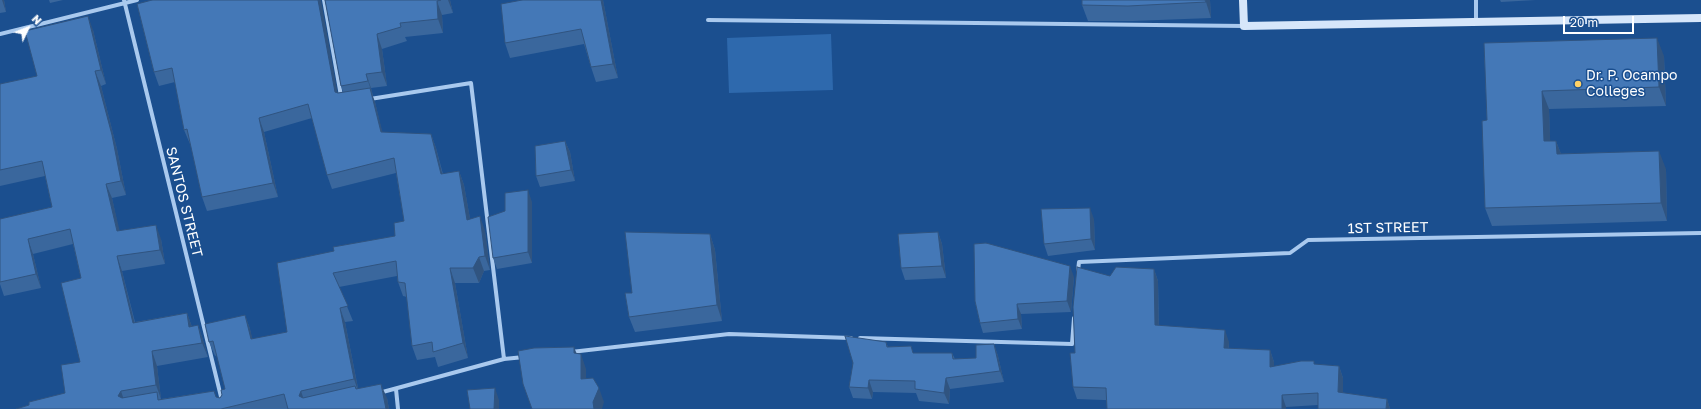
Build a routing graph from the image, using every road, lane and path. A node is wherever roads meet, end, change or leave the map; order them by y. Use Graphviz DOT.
graph roads {
  1 [pos="137,0"];
  2 [pos="324,0"];
  3 [pos="1243,0"];
  4 [pos="1476,0"];
  5 [pos="124,1"];
  6 [pos="1701,18"];
  7 [pos="708,20"];
  8 [pos="1476,22"];
  9 [pos="1244,26"];
  10 [pos="0,34"];
  11 [pos="365,100"];
  12 [pos="343,104"];
  13 [pos="1701,234"];
  14 [pos="1078,277"];
  15 [pos="1074,314"];
  16 [pos="566,352"];
  17 [pos="527,357"];
  18 [pos="504,359"];
  19 [pos="396,389"];
  20 [pos="219,394"];
  21 [pos="374,394"];
  22 [pos="212,395"];
  23 [pos="224,409"];
  24 [pos="398,409"];
  1 -- 5 [label="street"];
  2 -- 12 [label="street"];
  3 -- 9 [label="main road"];
  4 -- 8 [label="street"];
  5 -- 10 [label="street"];
  5 -- 20 [label="street, SANTOS STREET"];
  6 -- 8 [label="main road"];
  7 -- 9 [label="street"];
  8 -- 9 [label="main road"];
  11 -- 18 [label="street"];
  13 -- 14 [label="street, 1ST STREET"];
  15 -- 16 [label="street"];
  17 -- 18 [label="street"];
  18 -- 19 [label="street"];
  19 -- 21 [label="street"];
  19 -- 24 [label="street"];
  20 -- 22 [label="street"];
  20 -- 23 [label="street, SANTOS STREET"];
}
